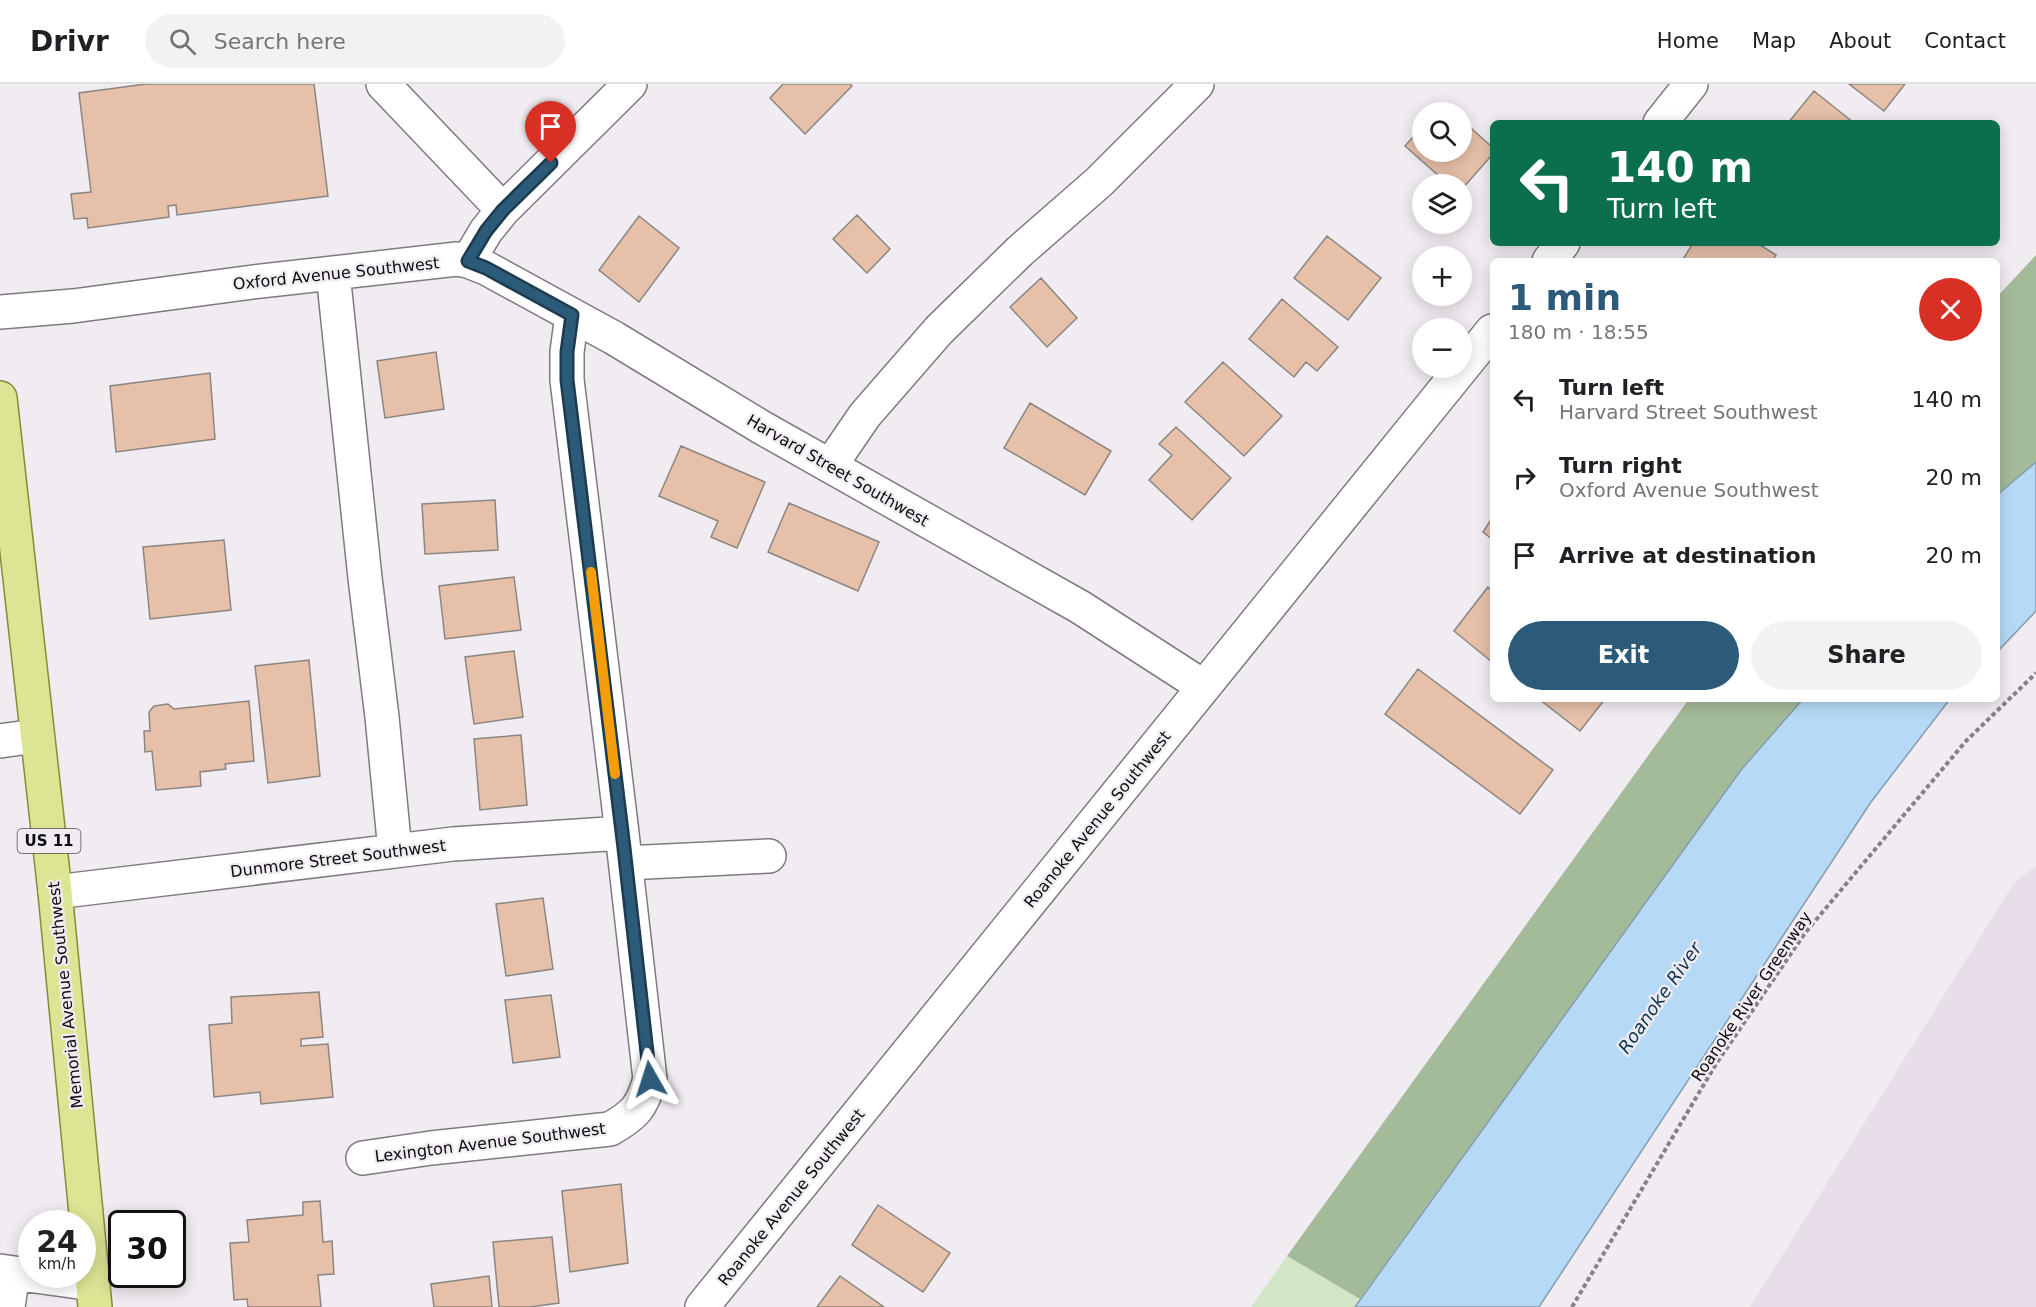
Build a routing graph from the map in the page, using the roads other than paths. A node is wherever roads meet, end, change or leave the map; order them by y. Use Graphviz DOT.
graph roads {
  1 [pos="383,84"];
  2 [pos="630,84"];
  3 [pos="1197,84"];
  4 [pos="1691,84"];
  5 [pos="1662,120"];
  6 [pos="503,210"];
  7 [pos="1561,246"];
  8 [pos="1551,258"];
  9 [pos="468,261"];
  10 [pos="333,273"];
  11 [pos="0,312"];
  12 [pos="572,315"];
  13 [pos="1490,333"];
  14 [pos="0,398"];
  15 [pos="830,466"];
  16 [pos="1204,687"];
  17 [pos="36,736"];
  18 [pos="0,741"];
  19 [pos="624,848"];
  20 [pos="395,851"];
  21 [pos="769,856"];
  22 [pos="55,892"];
  23 [pos="363,1158"];
  24 [pos="6,1272"];
  25 [pos="94,1296"];
  26 [pos="8,1307"];
  27 [pos="702,1307"];
  1 -- 6 [label="street"];
  2 -- 6 [label="street"];
  3 -- 15 [label="street"];
  4 -- 5 [label="street"];
  6 -- 9 [label="street"];
  7 -- 8 [label="street"];
  9 -- 10 [label="street, Oxford Avenue Southwest"];
  9 -- 12 [label="street, Harvard Street Southwest"];
  10 -- 11 [label="street, Oxford Avenue Southwest"];
  10 -- 20 [label="street"];
  12 -- 15 [label="street, Harvard Street Southwest"];
  12 -- 19 [label="street, Lexington Avenue Southwest"];
  13 -- 16 [label="street, Roanoke Avenue Southwest"];
  14 -- 17 [label="main road, Memorial Avenue Southwest / US 11"];
  15 -- 16 [label="street, Harvard Street Southwest"];
  16 -- 27 [label="street, Roanoke Avenue Southwest"];
  17 -- 18 [label="street"];
  17 -- 22 [label="main road, Memorial Avenue Southwest / US 11"];
  19 -- 20 [label="street, Dunmore Street Southwest"];
  19 -- 21 [label="street, Dunmore Street Southwest"];
  19 -- 23 [label="street, Lexington Avenue Southwest"];
  20 -- 22 [label="street, Dunmore Street Southwest"];
  22 -- 25 [label="main road, Memorial Avenue Southwest / US 11"];
  24 -- 25 [label="street"];
  24 -- 26 [label="street"];
}
